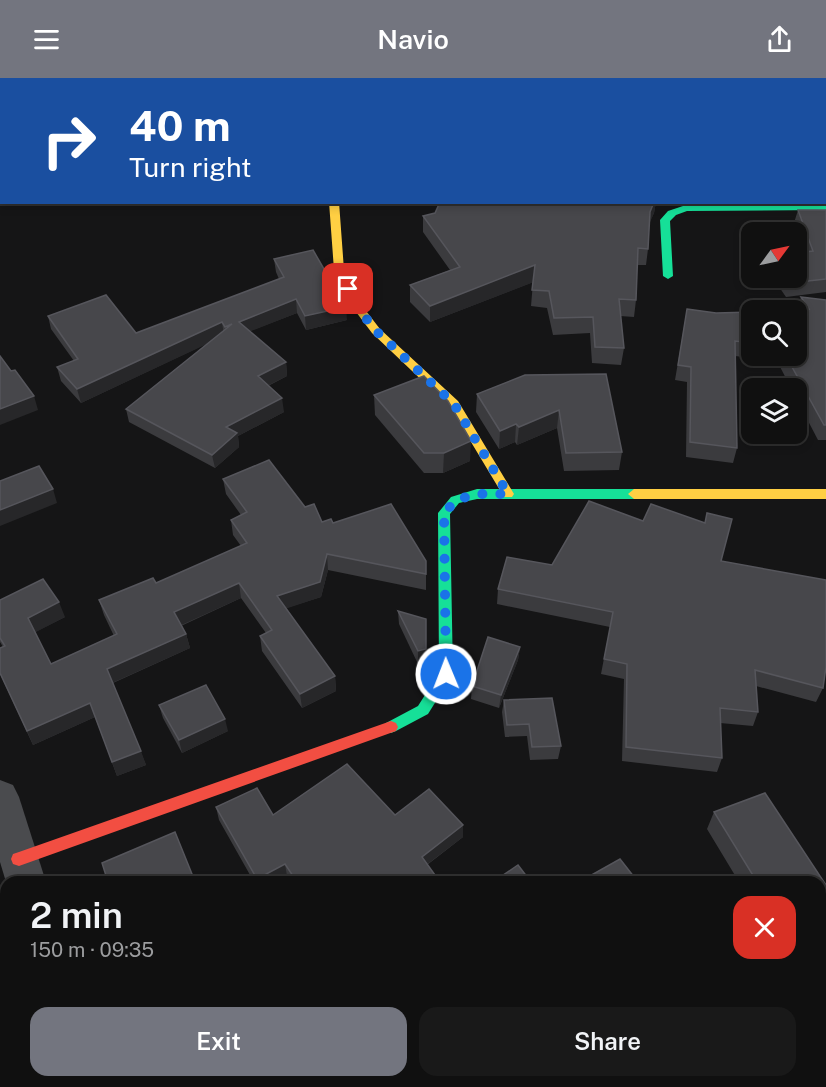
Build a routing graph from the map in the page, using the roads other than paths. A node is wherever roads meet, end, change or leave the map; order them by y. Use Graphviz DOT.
graph roads {
  1 [pos="334,204"];
  2 [pos="826,207"];
  3 [pos="668,276"];
  4 [pos="508,494"];
  5 [pos="826,494"];
  6 [pos="0,797"];
  7 [pos="22,870"];
  1 -- 4 [label="street"];
  2 -- 3 [label="street"];
  4 -- 5 [label="street"];
  4 -- 7 [label="street"];
  6 -- 7 [label="street"];
}
